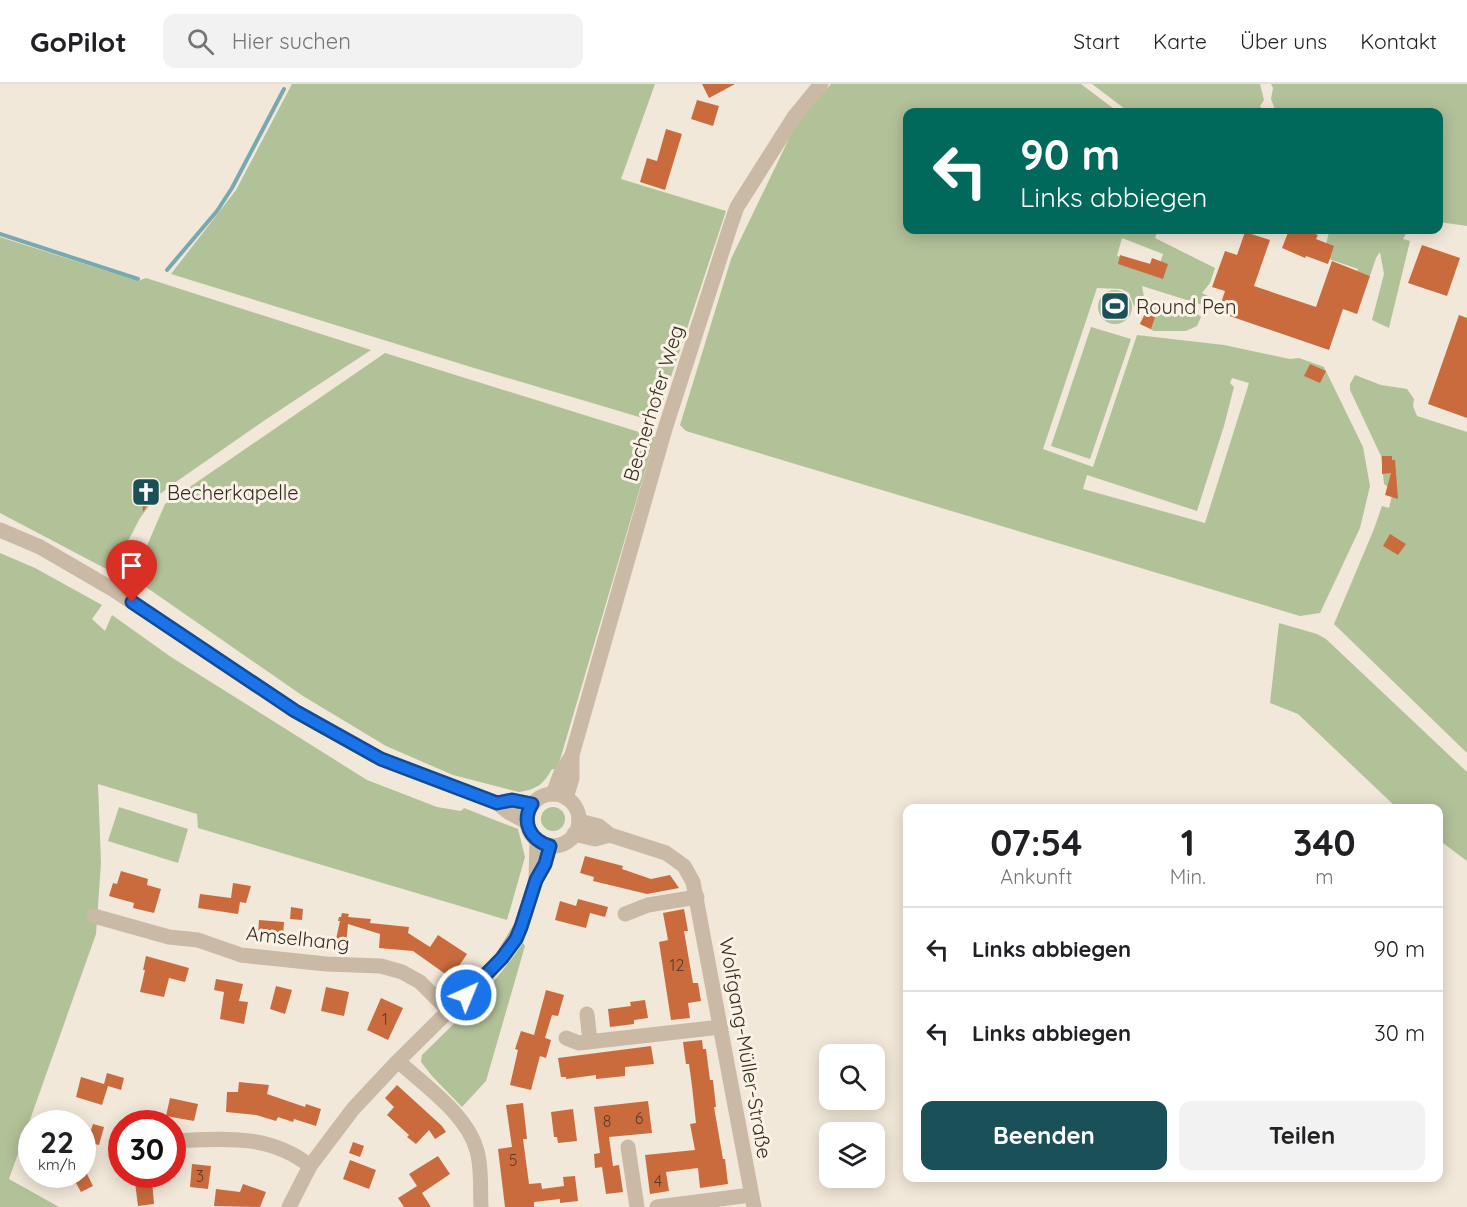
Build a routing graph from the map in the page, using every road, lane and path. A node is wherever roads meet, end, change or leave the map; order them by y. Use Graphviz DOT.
graph roads {
  1 [pos="821,84"];
  2 [pos="0,530"];
  3 [pos="560,796"];
  4 [pos="497,803"];
  5 [pos="532,804"];
  6 [pos="527,822"];
  7 [pos="576,828"];
  8 [pos="544,843"];
  9 [pos="697,897"];
  10 [pos="625,914"];
  11 [pos="94,916"];
  12 [pos="450,1012"];
  13 [pos="587,1014"];
  14 [pos="721,1027"];
  15 [pos="566,1038"];
  16 [pos="590,1041"];
  17 [pos="398,1061"];
  18 [pos="186,1141"];
  19 [pos="628,1147"];
  20 [pos="310,1166"];
  21 [pos="753,1201"];
  22 [pos="289,1207"];
  23 [pos="481,1207"];
  24 [pos="637,1207"];
  25 [pos="657,1207"];
  1 -- 3 [label="street, Becherhofer Weg"];
  2 -- 4 [label="street"];
  3 -- 5 [label="street"];
  3 -- 7 [label="street"];
  4 -- 5 [label="street"];
  4 -- 6 [label="street"];
  5 -- 6 [label="street"];
  6 -- 8 [label="street"];
  7 -- 8 [label="street"];
  7 -- 9 [label="street, Wolfgang-Müller-Straße"];
  8 -- 12 [label="street"];
  9 -- 10 [label="street"];
  9 -- 14 [label="street, Wolfgang-Müller-Straße"];
  11 -- 12 [label="street, Amselhang"];
  12 -- 17 [label="street"];
  13 -- 16 [label="street"];
  14 -- 16 [label="street"];
  14 -- 21 [label="street, Wolfgang-Müller-Straße"];
  15 -- 16 [label="street"];
  17 -- 20 [label="street"];
  17 -- 23 [label="street"];
  18 -- 20 [label="street"];
  19 -- 24 [label="street"];
  20 -- 22 [label="street"];
  21 -- 25 [label="street"];
}
